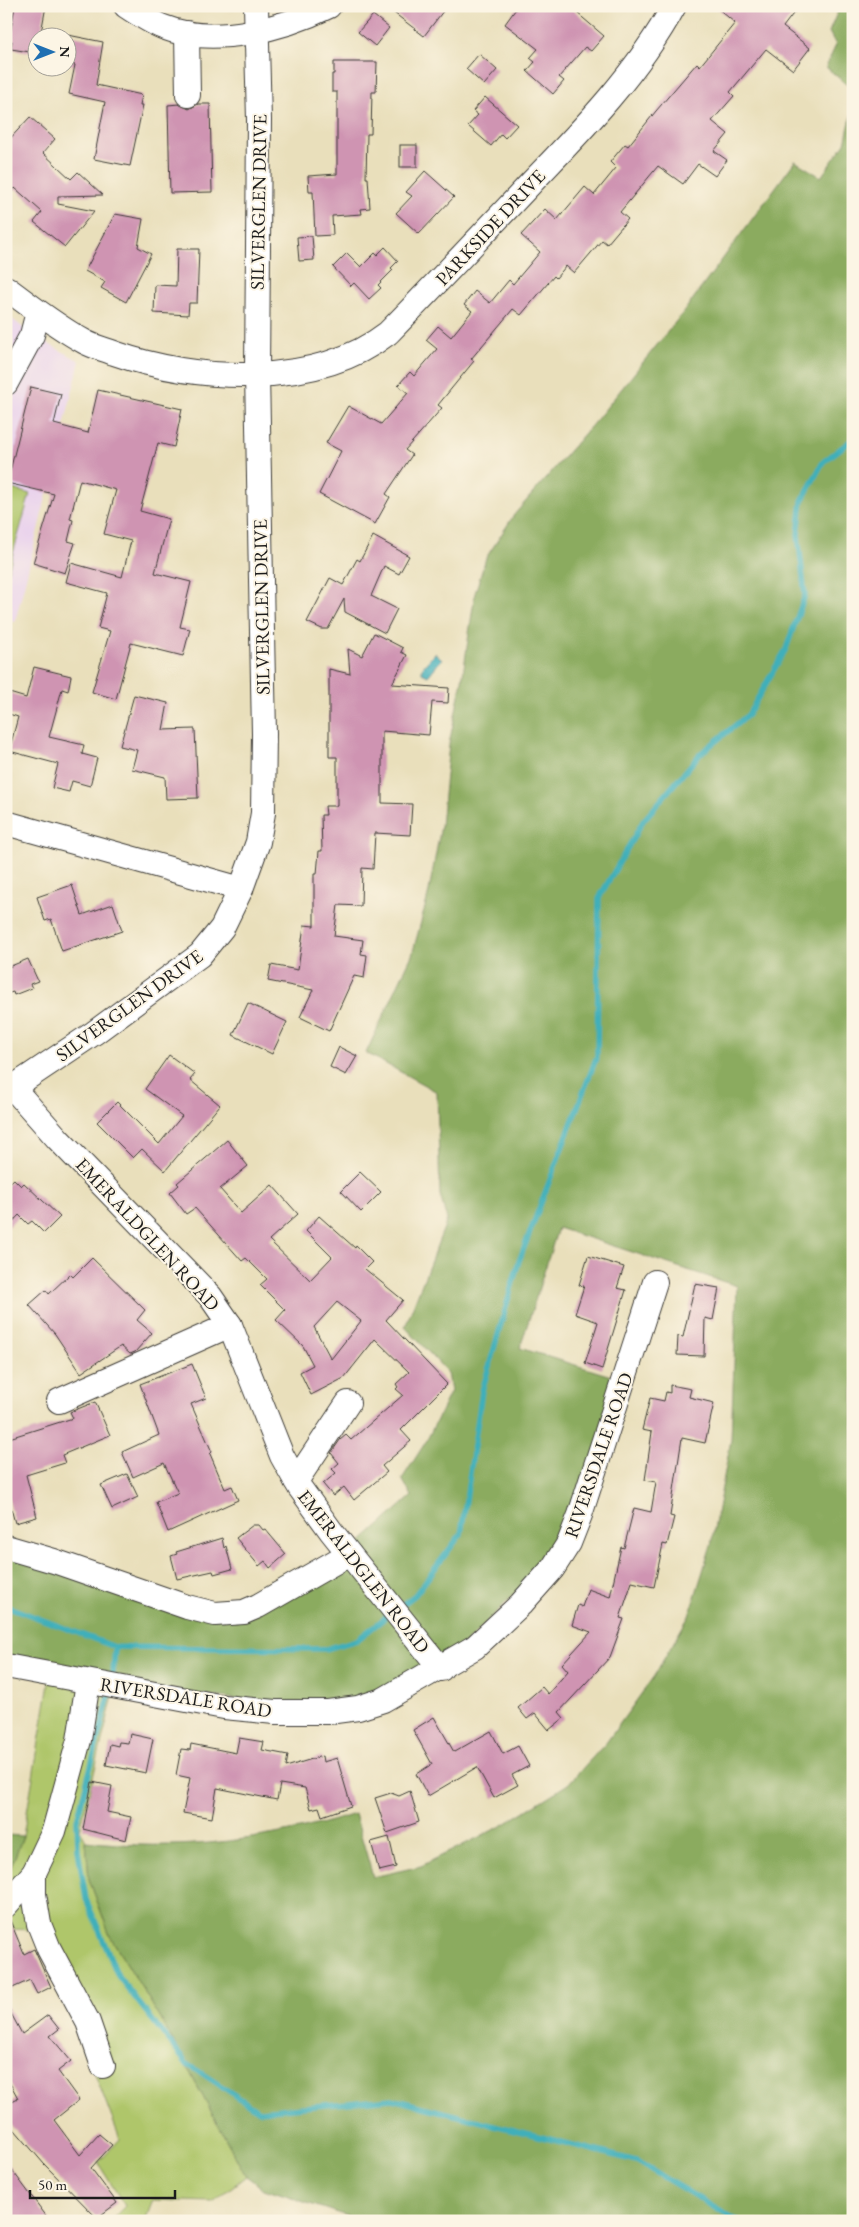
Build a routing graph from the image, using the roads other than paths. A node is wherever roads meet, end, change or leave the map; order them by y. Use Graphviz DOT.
graph roads {
  1 [pos="126,6"];
  2 [pos="256,6"];
  3 [pos="329,6"];
  4 [pos="674,6"];
  5 [pos="258,32"];
  6 [pos="187,33"];
  7 [pos="188,95"];
  8 [pos="6,288"];
  9 [pos="38,312"];
  10 [pos="257,374"];
  11 [pos="6,383"];
  12 [pos="6,823"];
  13 [pos="241,889"];
  14 [pos="9,1090"];
  15 [pos="655,1282"];
  16 [pos="230,1325"];
  17 [pos="59,1401"];
  18 [pos="348,1403"];
  19 [pos="296,1482"];
  20 [pos="6,1547"];
  21 [pos="350,1554"];
  22 [pos="6,1666"];
  23 [pos="441,1669"];
  24 [pos="88,1682"];
  25 [pos="34,1873"];
  26 [pos="6,1905"];
  27 [pos="103,2066"];
  1 -- 6 [label="street"];
  2 -- 5 [label="street, SILVERGLEN DRIVE"];
  3 -- 5 [label="street"];
  4 -- 10 [label="street, PARKSIDE DRIVE"];
  5 -- 6 [label="street"];
  5 -- 10 [label="street, SILVERGLEN DRIVE"];
  6 -- 7 [label="street"];
  8 -- 9 [label="street, PARKSIDE DRIVE"];
  9 -- 10 [label="street, PARKSIDE DRIVE"];
  9 -- 11 [label="street"];
  10 -- 13 [label="street, SILVERGLEN DRIVE"];
  12 -- 13 [label="street"];
  13 -- 14 [label="street, SILVERGLEN DRIVE"];
  14 -- 16 [label="street, EMERALDGLEN ROAD"];
  15 -- 23 [label="street, RIVERSDALE ROAD"];
  16 -- 17 [label="street"];
  16 -- 19 [label="street, EMERALDGLEN ROAD"];
  18 -- 19 [label="street"];
  19 -- 21 [label="street, EMERALDGLEN ROAD"];
  20 -- 21 [label="street"];
  21 -- 23 [label="street, EMERALDGLEN ROAD"];
  22 -- 24 [label="street, RIVERSDALE ROAD"];
  23 -- 24 [label="street, RIVERSDALE ROAD"];
  24 -- 25 [label="street"];
  25 -- 26 [label="street"];
  25 -- 27 [label="street"];
}
